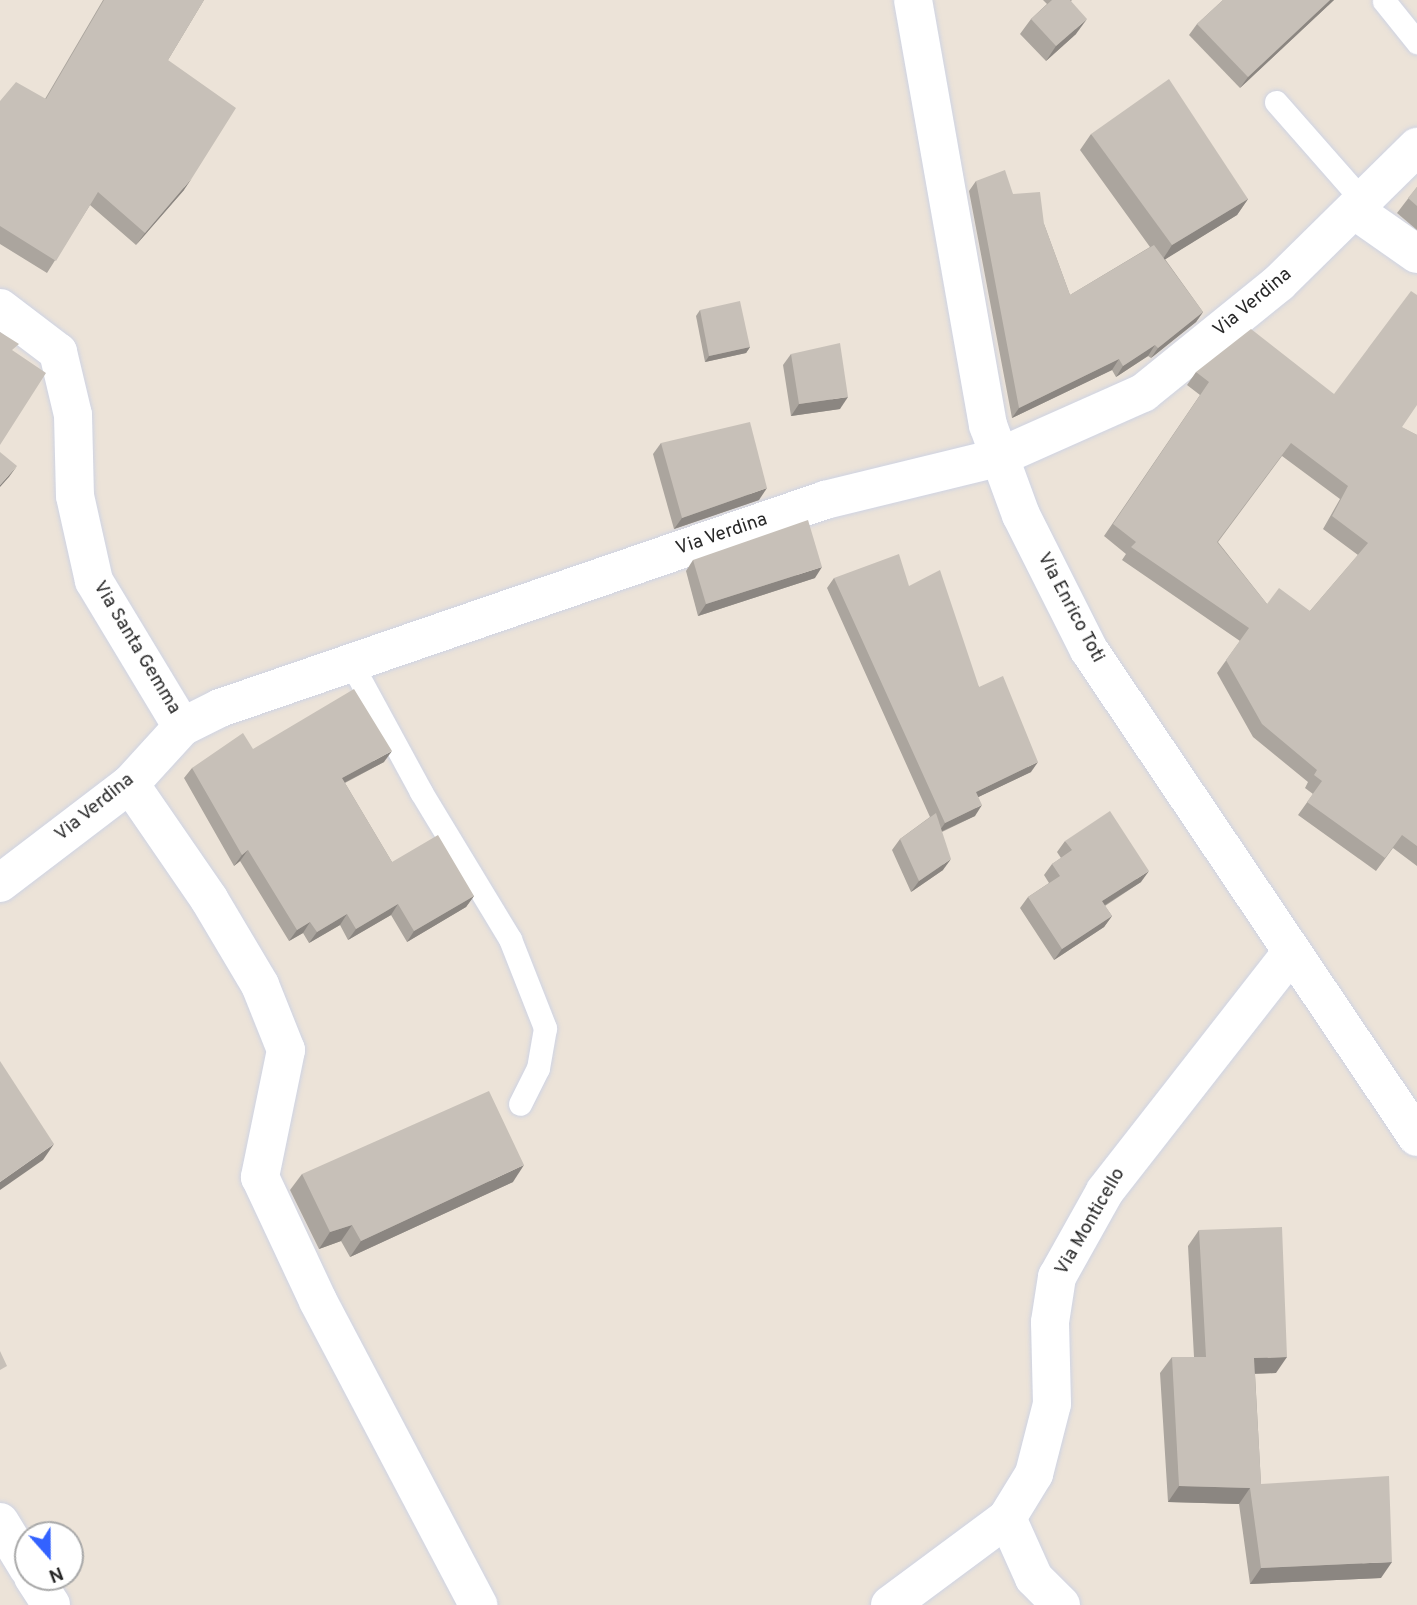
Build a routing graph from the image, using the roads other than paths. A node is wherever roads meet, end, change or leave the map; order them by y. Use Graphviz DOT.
graph roads {
  1 [pos="913,0"];
  2 [pos="1384,1"];
  3 [pos="1417,42"];
  4 [pos="1276,102"];
  5 [pos="1417,148"];
  6 [pos="1358,206"];
  7 [pos="1417,254"];
  8 [pos="0,308"];
  9 [pos="998,458"];
  10 [pos="351,661"];
  11 [pos="182,727"];
  12 [pos="130,784"];
  13 [pos="0,883"];
  14 [pos="1291,953"];
  15 [pos="520,1104"];
  16 [pos="1417,1137"];
  17 [pos="1007,1518"];
  18 [pos="0,1522"];
  19 [pos="14,1545"];
  20 [pos="478,1605"];
  21 [pos="890,1605"];
  22 [pos="1061,1605"];
  1 -- 9 [label="street, Via Enrico Toti"];
  2 -- 3 [label="lane"];
  4 -- 6 [label="lane"];
  5 -- 6 [label="street, Via Verdina"];
  6 -- 7 [label="street"];
  6 -- 9 [label="street, Via Verdina"];
  8 -- 11 [label="street, Via Santa Gemma"];
  9 -- 10 [label="street, Via Verdina"];
  9 -- 14 [label="street, Via Enrico Toti"];
  10 -- 11 [label="street, Via Verdina"];
  10 -- 15 [label="lane"];
  11 -- 12 [label="street, Via Verdina"];
  12 -- 13 [label="street, Via Verdina"];
  12 -- 20 [label="street"];
  14 -- 16 [label="street, Via Enrico Toti"];
  14 -- 17 [label="street, Via Monticello"];
  17 -- 21 [label="street"];
  17 -- 22 [label="street"];
  18 -- 19 [label="street"];
}
